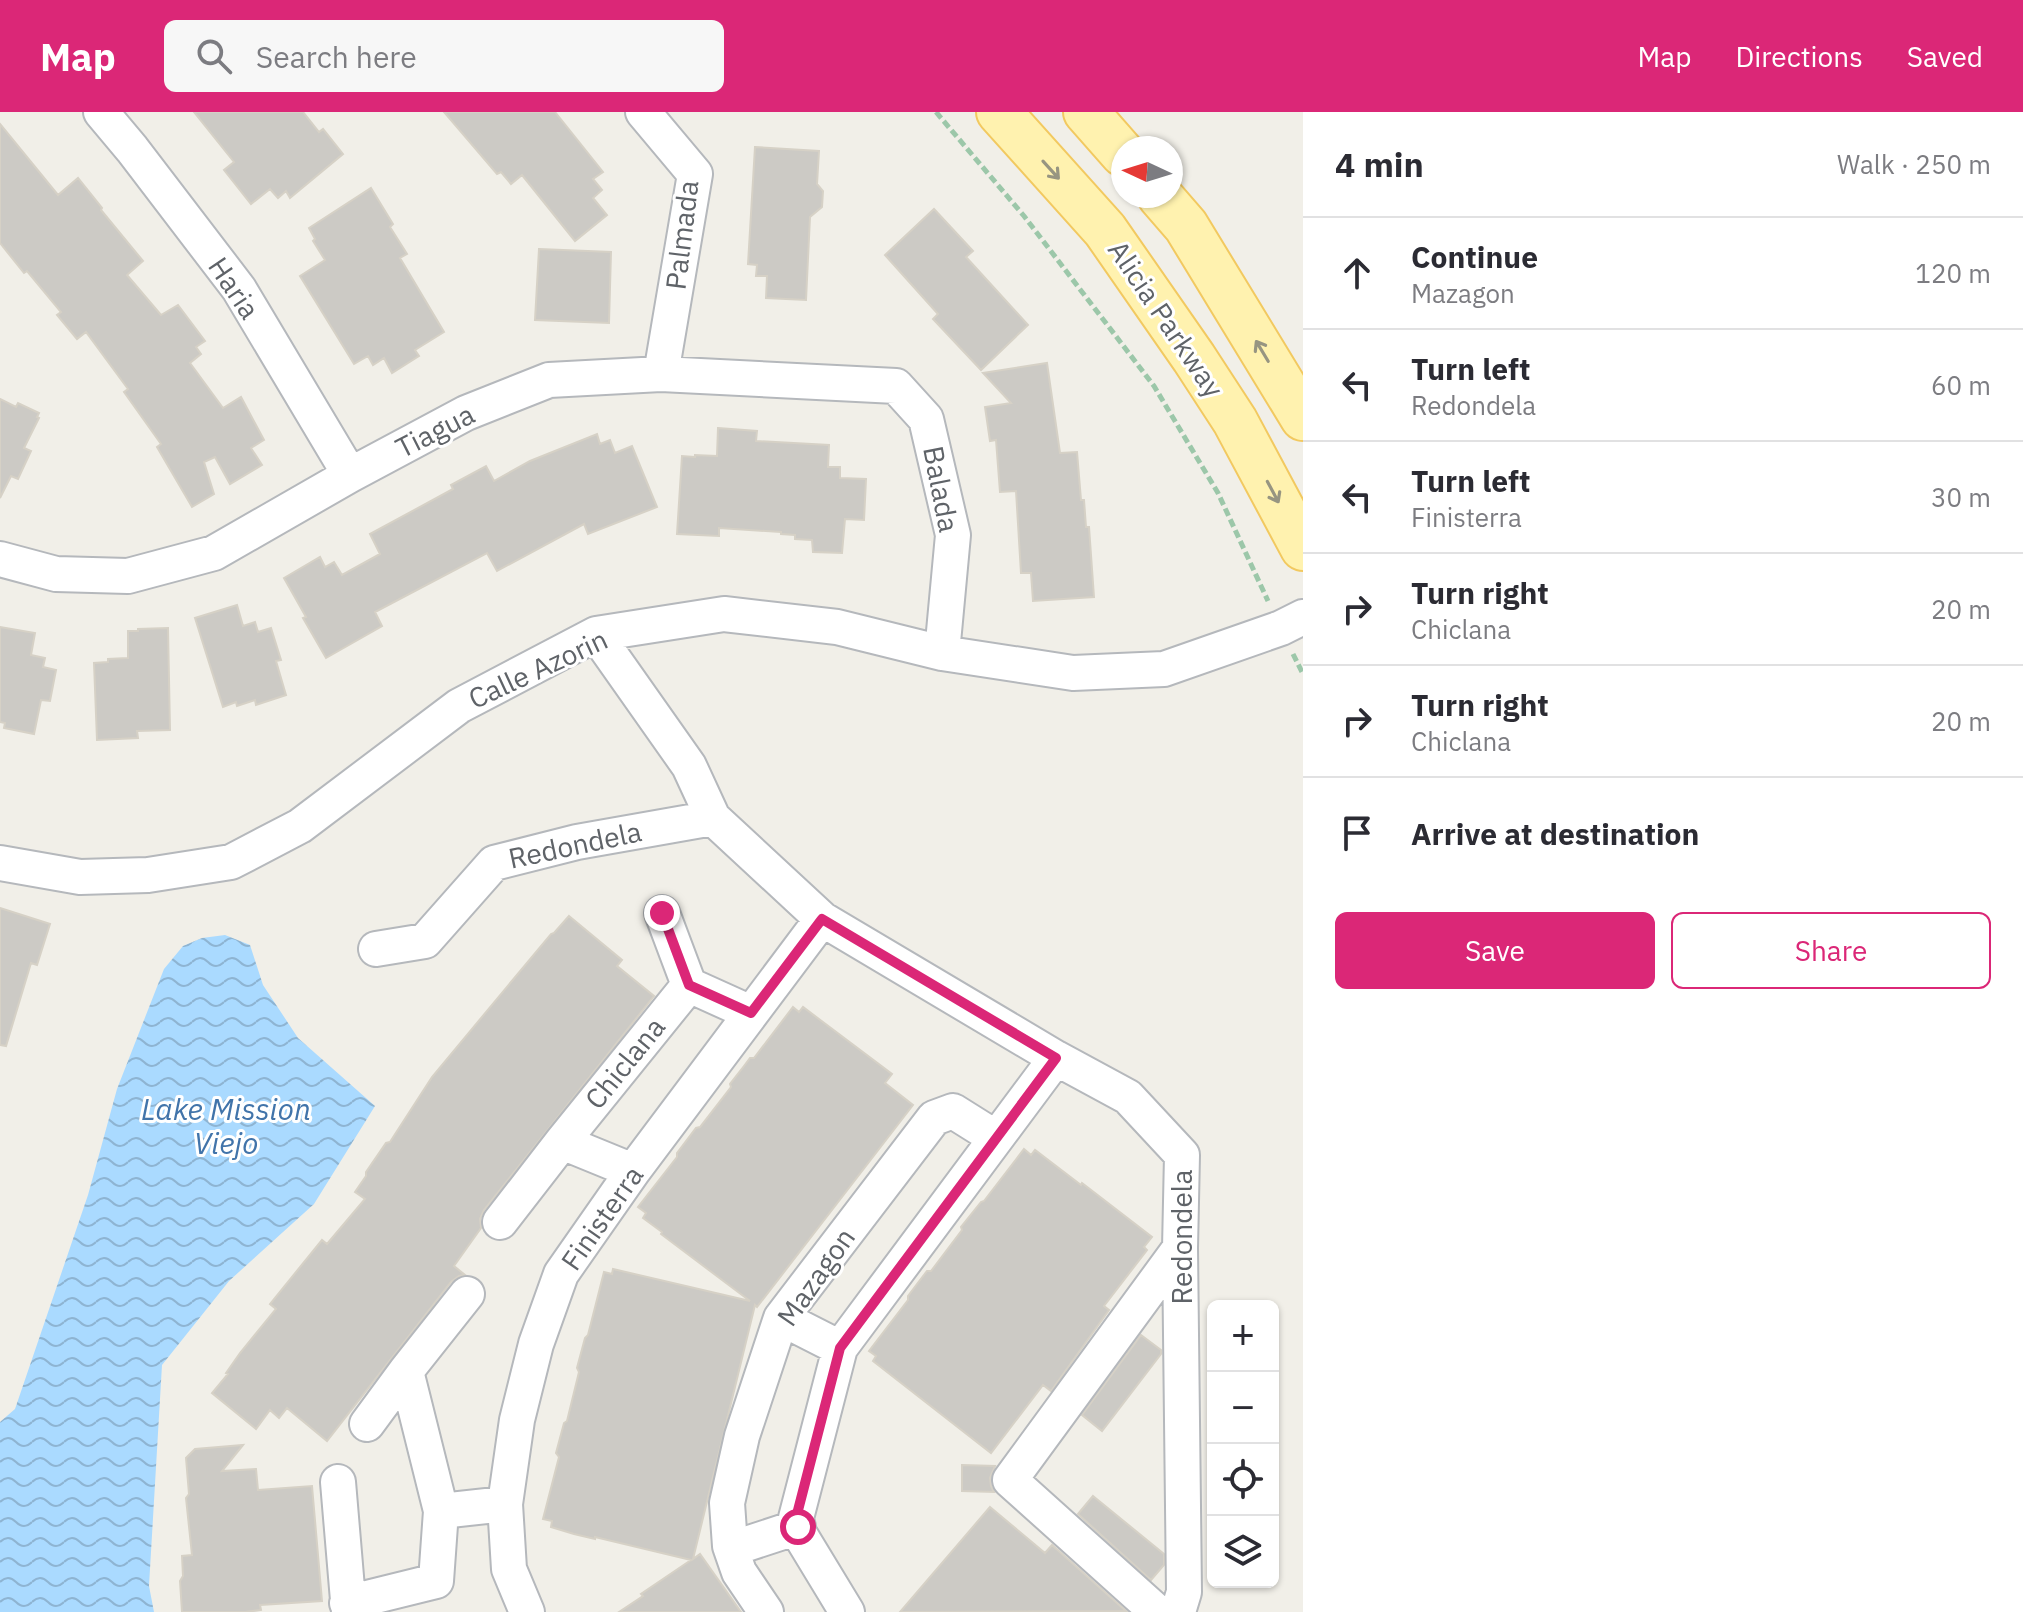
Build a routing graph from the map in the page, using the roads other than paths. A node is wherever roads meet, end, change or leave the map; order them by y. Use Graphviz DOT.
graph roads {
  1 [pos="101,112"];
  2 [pos="643,112"];
  3 [pos="999,112"];
  4 [pos="1086,112"];
  5 [pos="1111,140"];
  6 [pos="1170,208"];
  7 [pos="661,374"];
  8 [pos="896,386"];
  9 [pos="1303,418"];
  10 [pos="350,475"];
  11 [pos="1303,548"];
  12 [pos="0,559"];
  13 [pos="1292,622"];
  14 [pos="596,634"];
  15 [pos="942,653"];
  16 [pos="713,818"];
  17 [pos="0,863"];
  18 [pos="662,913"];
  19 [pos="822,919"];
  20 [pos="376,949"];
  21 [pos="689,985"];
  22 [pos="751,1013"];
  23 [pos="1056,1058"];
  24 [pos="996,1138"];
  25 [pos="562,1142"];
  26 [pos="633,1171"];
  27 [pos="500,1222"];
  28 [pos="1180,1248"];
  29 [pos="467,1294"];
  30 [pos="781,1318"];
  31 [pos="840,1348"];
  32 [pos="406,1371"];
  33 [pos="367,1424"];
  34 [pos="338,1482"];
  35 [pos="505,1504"];
  36 [pos="441,1511"];
  37 [pos="798,1527"];
  38 [pos="731,1549"];
  39 [pos="348,1607"];
  40 [pos="527,1612"];
  41 [pos="766,1612"];
  42 [pos="847,1612"];
  43 [pos="1157,1612"];
  44 [pos="1178,1612"];
  1 -- 10 [label="street, Haria"];
  2 -- 7 [label="street, Palmada"];
  3 -- 11 [label="main road, Alicia Parkway, one-way"];
  4 -- 5 [label="main road"];
  9 -- 6 [label="main road, one-way"];
  7 -- 8 [label="street, Tiagua"];
  7 -- 10 [label="street, Tiagua"];
  8 -- 15 [label="street, Balada"];
  10 -- 12 [label="street, Tiagua"];
  13 -- 15 [label="street, Calle Azorin"];
  14 -- 15 [label="street, Calle Azorin"];
  14 -- 16 [label="street, Redondela"];
  14 -- 17 [label="street, Calle Azorin"];
  16 -- 19 [label="street, Redondela"];
  16 -- 20 [label="street, Redondela"];
  18 -- 21 [label="street"];
  19 -- 22 [label="street, Finisterra"];
  19 -- 23 [label="street, Redondela"];
  21 -- 22 [label="street"];
  21 -- 25 [label="street, Chiclana"];
  22 -- 26 [label="street, Finisterra"];
  23 -- 24 [label="street"];
  23 -- 28 [label="street, Redondela"];
  24 -- 30 [label="street, Mazagon"];
  24 -- 31 [label="street"];
  25 -- 26 [label="street, Chiclana"];
  25 -- 27 [label="street, Chiclana"];
  26 -- 35 [label="street, Finisterra"];
  28 -- 43 [label="street"];
  28 -- 44 [label="street, Redondela"];
  29 -- 32 [label="street"];
  30 -- 31 [label="street"];
  30 -- 38 [label="street, Mazagon"];
  31 -- 37 [label="street"];
  32 -- 33 [label="street"];
  32 -- 36 [label="street"];
  34 -- 39 [label="street"];
  35 -- 36 [label="street"];
  35 -- 40 [label="street, Finisterra"];
  36 -- 39 [label="street"];
  37 -- 38 [label="street"];
  37 -- 42 [label="street"];
  38 -- 41 [label="street, Mazagon"];
}
